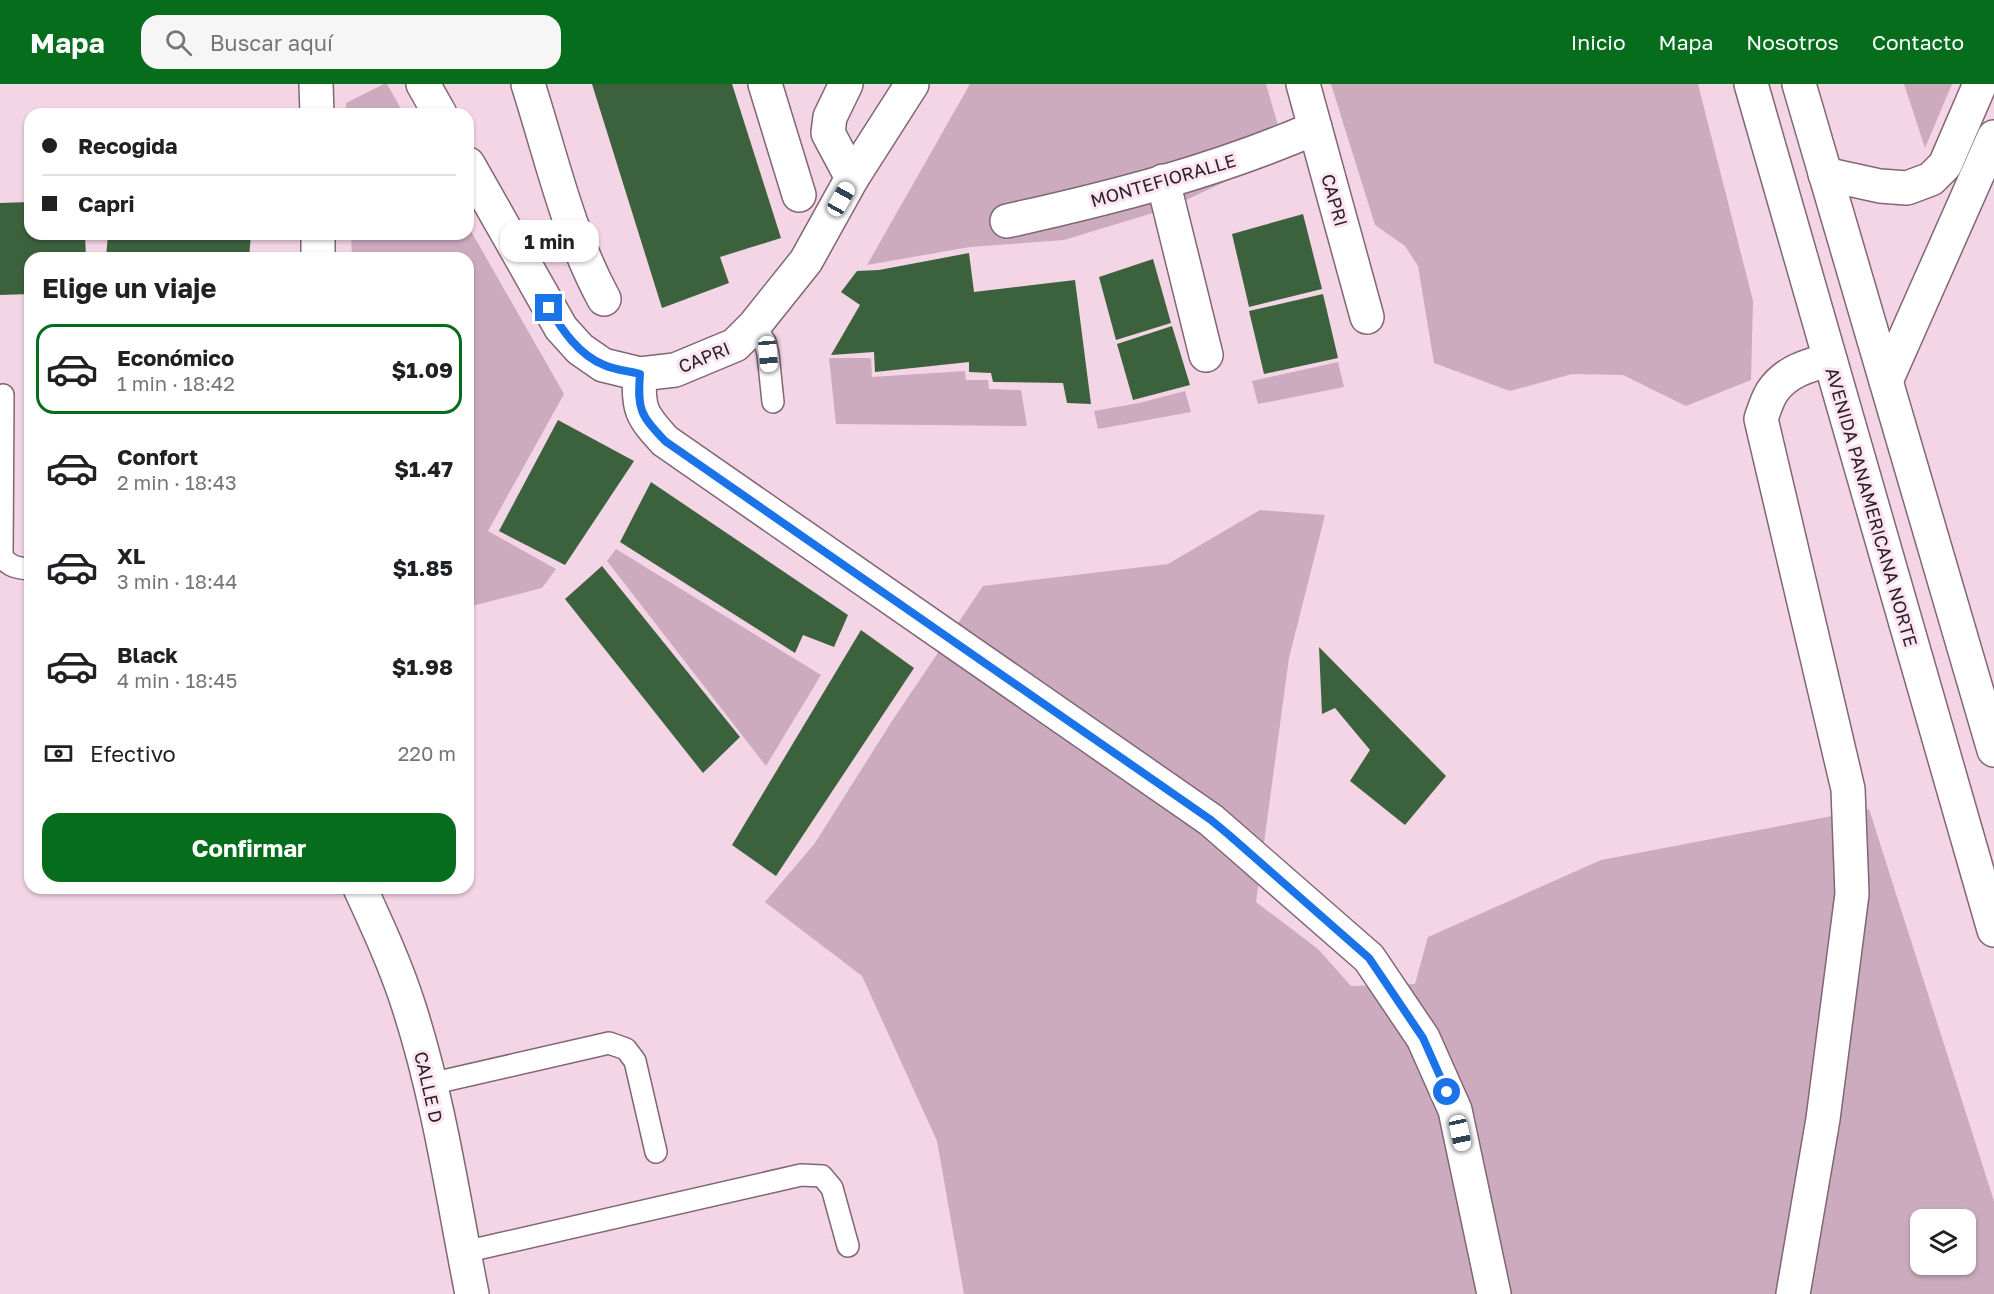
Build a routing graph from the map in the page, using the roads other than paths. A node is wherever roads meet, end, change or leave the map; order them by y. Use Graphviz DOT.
graph roads {
  1 [pos="316,84"];
  2 [pos="423,84"];
  3 [pos="528,84"];
  4 [pos="765,84"];
  5 [pos="846,84"];
  6 [pos="912,84"];
  7 [pos="1303,84"];
  8 [pos="1751,84"];
  9 [pos="1799,84"];
  10 [pos="1980,84"];
  11 [pos="316,108"];
  12 [pos="437,108"];
  13 [pos="1315,128"];
  14 [pos="1994,138"];
  15 [pos="1825,174"];
  16 [pos="474,175"];
  17 [pos="852,178"];
  18 [pos="1163,181"];
  19 [pos="799,195"];
  20 [pos="1007,221"];
  21 [pos="604,299"];
  22 [pos="1368,317"];
  23 [pos="754,326"];
  24 [pos="1206,355"];
  25 [pos="1830,360"];
  26 [pos="640,374"];
  27 [pos="1886,381"];
  28 [pos="3,395"];
  29 [pos="773,402"];
  30 [pos="24,569"];
  31 [pos="1994,750"];
  32 [pos="363,894"];
  33 [pos="1994,930"];
  34 [pos="430,1084"];
  35 [pos="656,1152"];
  36 [pos="848,1246"];
  37 [pos="464,1252"];
  38 [pos="472,1294"];
  39 [pos="1494,1294"];
  40 [pos="1793,1294"];
  1 -- 11 [label="street"];
  2 -- 12 [label="street"];
  3 -- 21 [label="street"];
  4 -- 19 [label="street"];
  5 -- 17 [label="street"];
  6 -- 17 [label="street, CAPRI"];
  7 -- 13 [label="street, CAPRI"];
  8 -- 25 [label="street, AVENIDA PANAMERICANA NORTE"];
  9 -- 15 [label="street"];
  10 -- 15 [label="street"];
  13 -- 18 [label="street, MONTEFIORALLE"];
  13 -- 22 [label="street, CAPRI"];
  14 -- 27 [label="street"];
  15 -- 27 [label="street"];
  16 -- 26 [label="street, CAPRI"];
  17 -- 23 [label="street, CAPRI"];
  18 -- 20 [label="street, MONTEFIORALLE"];
  18 -- 24 [label="street"];
  23 -- 26 [label="street, CAPRI"];
  23 -- 29 [label="lane"];
  25 -- 33 [label="street, AVENIDA PANAMERICANA NORTE"];
  25 -- 40 [label="street"];
  26 -- 39 [label="street"];
  27 -- 31 [label="street"];
  28 -- 30 [label="lane"];
  32 -- 34 [label="street, CALLE D"];
  34 -- 35 [label="lane"];
  34 -- 37 [label="street, CALLE D"];
  36 -- 37 [label="lane"];
  37 -- 38 [label="street, CALLE D"];
}
